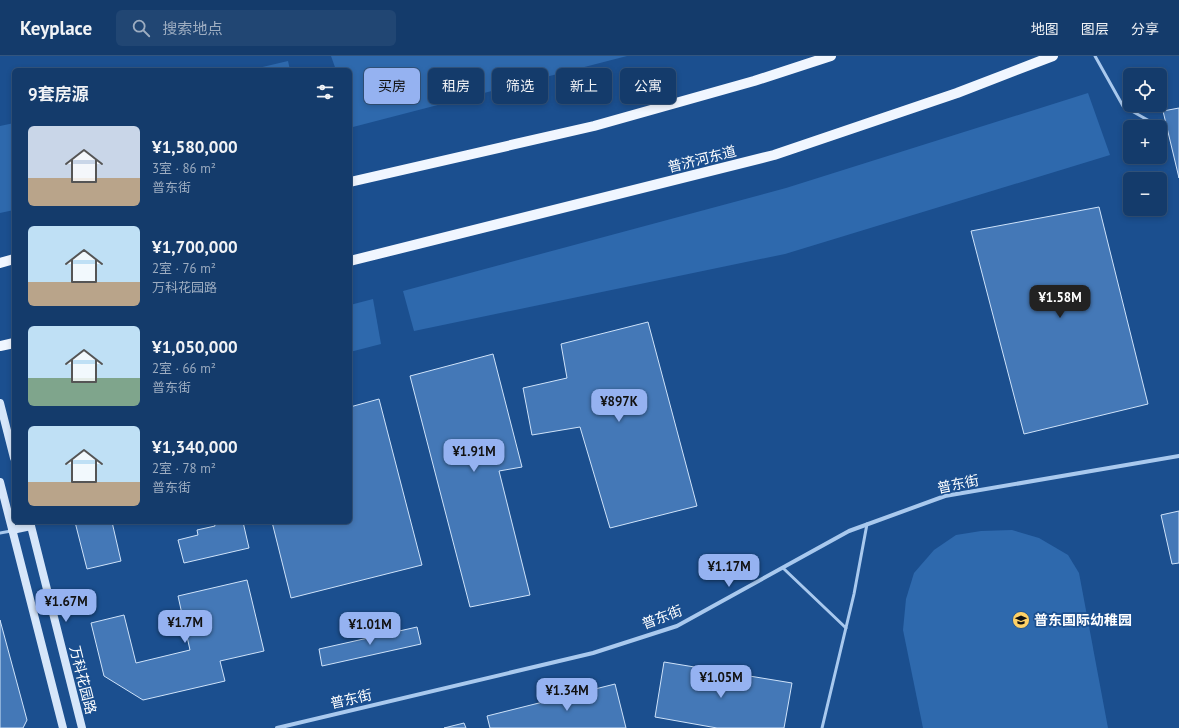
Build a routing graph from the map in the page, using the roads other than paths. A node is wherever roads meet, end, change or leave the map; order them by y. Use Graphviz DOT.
graph roads {
  1 [pos="831,56"];
  2 [pos="1053,56"];
  3 [pos="1095,56"];
  4 [pos="1148,120"];
  5 [pos="352,182"];
  6 [pos="12,259"];
  7 [pos="352,260"];
  8 [pos="0,262"];
  9 [pos="12,343"];
  10 [pos="0,346"];
  11 [pos="0,403"];
  12 [pos="12,450"];
  13 [pos="1179,456"];
  14 [pos="0,482"];
  15 [pos="31,524"];
  16 [pos="867,524"];
  17 [pos="12,530"];
  18 [pos="0,533"];
  19 [pos="783,568"];
  20 [pos="846,628"];
  21 [pos="291,726"];
  22 [pos="63,728"];
  23 [pos="82,728"];
  24 [pos="277,728"];
  25 [pos="822,728"];
  1 -- 5 [label="main road"];
  2 -- 7 [label="main road, 普济河东道"];
  3 -- 4 [label="lane"];
  6 -- 8 [label="main road"];
  9 -- 10 [label="main road"];
  11 -- 12 [label="street"];
  13 -- 16 [label="street, 普东街"];
  14 -- 17 [label="street"];
  15 -- 17 [label="street"];
  15 -- 23 [label="street, 万科花园路"];
  16 -- 19 [label="street, 普东街"];
  16 -- 20 [label="lane"];
  17 -- 18 [label="lane"];
  17 -- 22 [label="street"];
  19 -- 20 [label="lane"];
  19 -- 21 [label="street, 普东街"];
  20 -- 25 [label="lane"];
  21 -- 24 [label="street, 普东街"];
}
